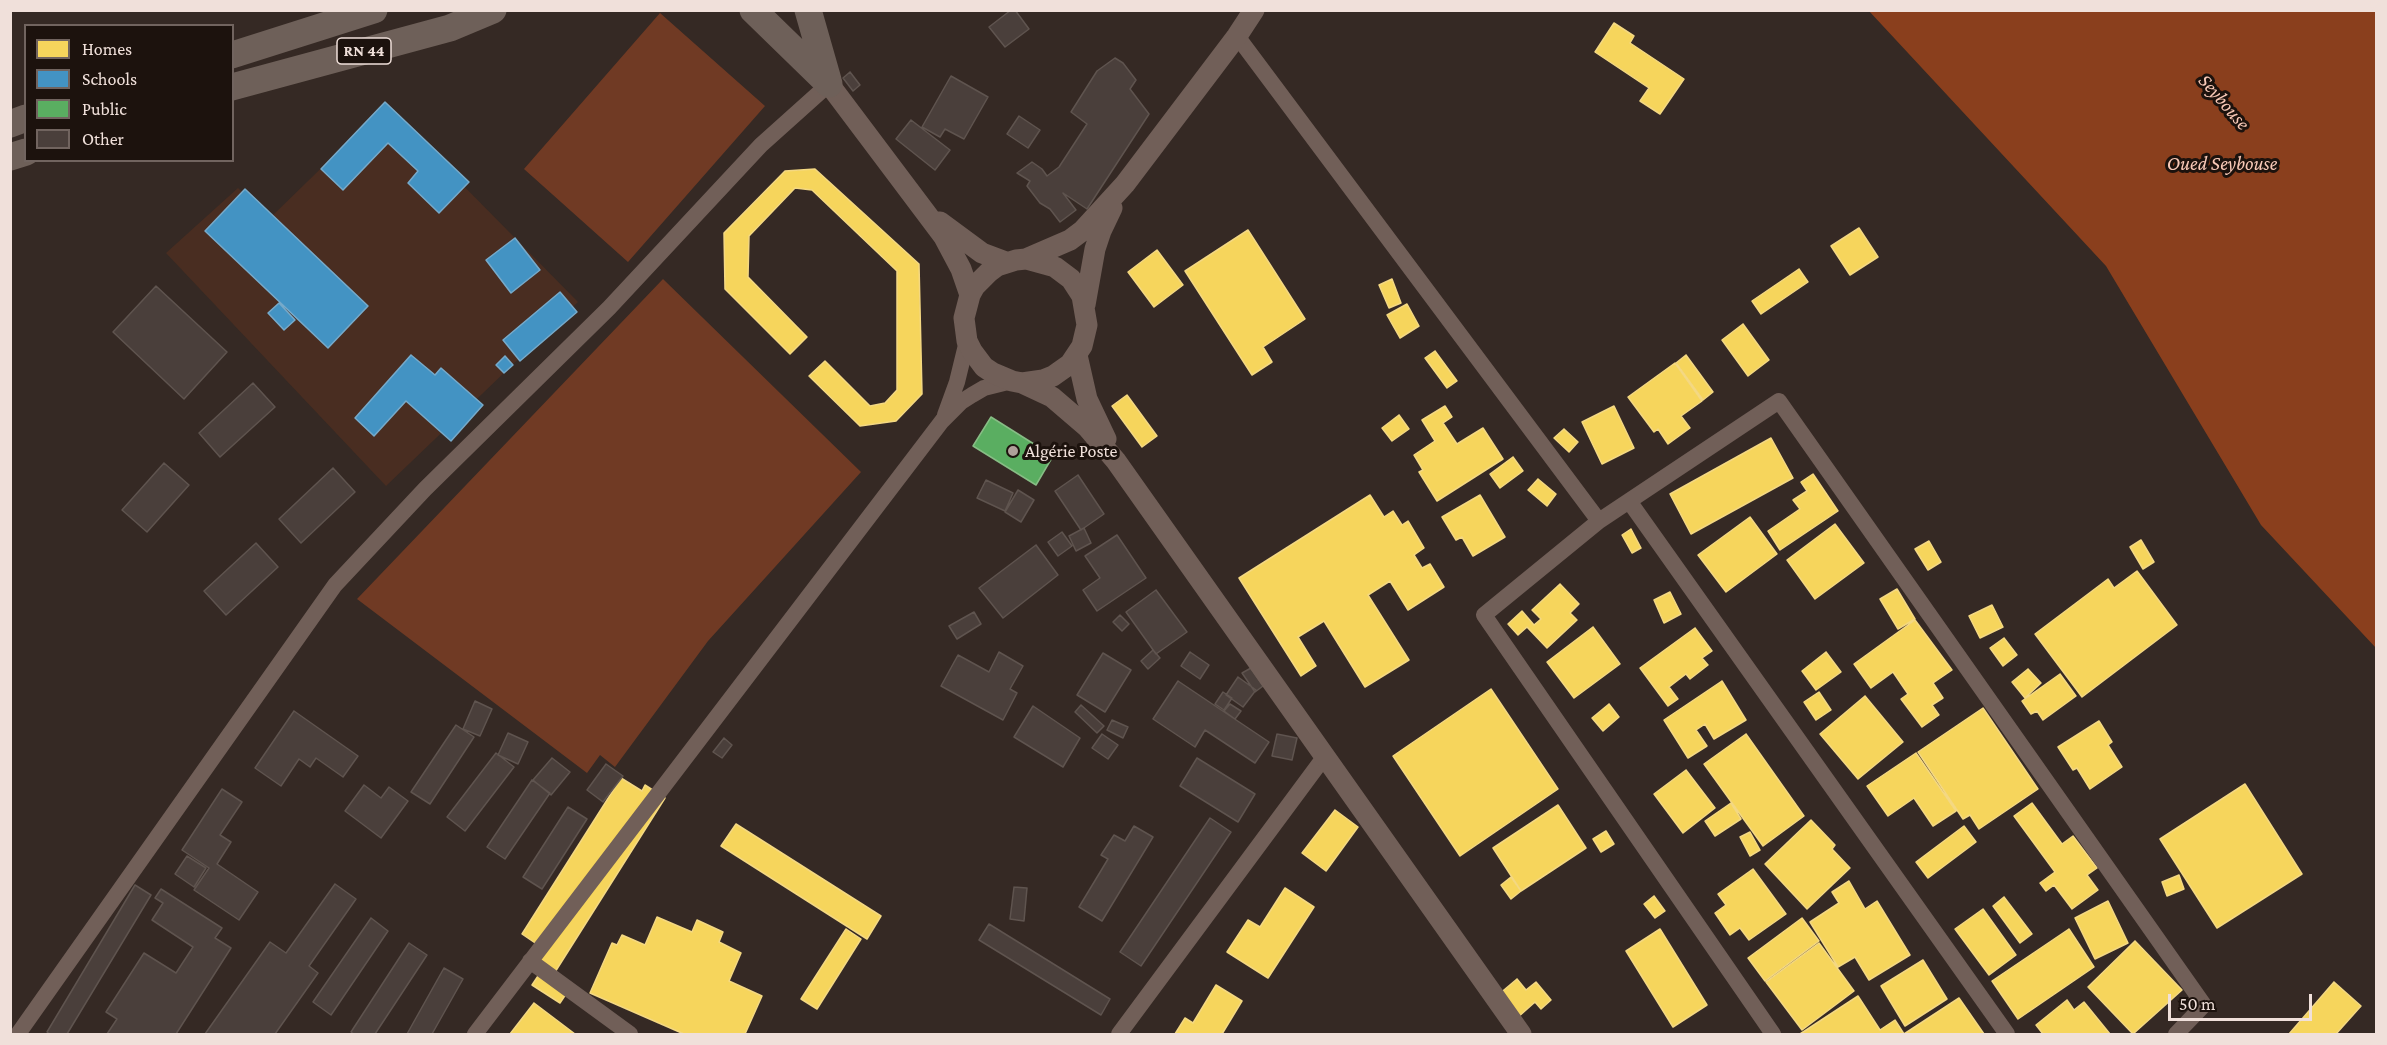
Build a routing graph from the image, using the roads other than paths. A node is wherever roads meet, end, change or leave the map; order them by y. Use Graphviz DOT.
graph roads {
  1 [pos="374,10"];
  2 [pos="493,10"];
  3 [pos="512,10"];
  4 [pos="753,10"];
  5 [pos="808,10"];
  6 [pos="1254,10"];
  7 [pos="450,28"];
  8 [pos="1237,36"];
  9 [pos="234,54"];
  10 [pos="829,84"];
  11 [pos="234,86"];
  12 [pos="1125,184"];
  13 [pos="924,208"];
  14 [pos="1016,261"];
  15 [pos="970,295"];
  16 [pos="1085,305"];
  17 [pos="967,341"];
  18 [pos="1077,356"];
  19 [pos="1017,382"];
  20 [pos="942,421"];
  21 [pos="1116,461"];
  22 [pos="1629,501"];
  23 [pos="1599,521"];
  24 [pos="1324,756"];
  25 [pos="530,961"];
  26 [pos="18,1035"];
  27 [pos="474,1035"];
  28 [pos="630,1035"];
  29 [pos="1119,1035"];
  30 [pos="1521,1035"];
  31 [pos="1773,1035"];
  32 [pos="2007,1035"];
  33 [pos="2176,1035"];
  1 -- 9 [label="highway, RN 44"];
  2 -- 7 [label="highway, RN 44"];
  3 -- 7 [label="highway"];
  4 -- 10 [label="highway"];
  5 -- 10 [label="highway"];
  6 -- 8 [label="street"];
  7 -- 11 [label="highway, RN 44"];
  8 -- 12 [label="street"];
  8 -- 23 [label="street"];
  10 -- 13 [label="street"];
  10 -- 26 [label="street"];
  12 -- 14 [label="street"];
  12 -- 16 [label="street"];
  13 -- 14 [label="street"];
  13 -- 15 [label="street"];
  14 -- 15 [label="street"];
  14 -- 16 [label="street"];
  15 -- 17 [label="street"];
  16 -- 18 [label="street"];
  17 -- 19 [label="street"];
  17 -- 20 [label="street"];
  18 -- 19 [label="street"];
  18 -- 21 [label="street"];
  19 -- 20 [label="street"];
  19 -- 21 [label="street"];
  20 -- 25 [label="street"];
  21 -- 24 [label="street"];
  22 -- 23 [label="street"];
  22 -- 32 [label="street"];
  22 -- 33 [label="street"];
  23 -- 31 [label="street"];
  24 -- 29 [label="street"];
  24 -- 30 [label="street"];
  25 -- 27 [label="street"];
  25 -- 28 [label="street"];
}
